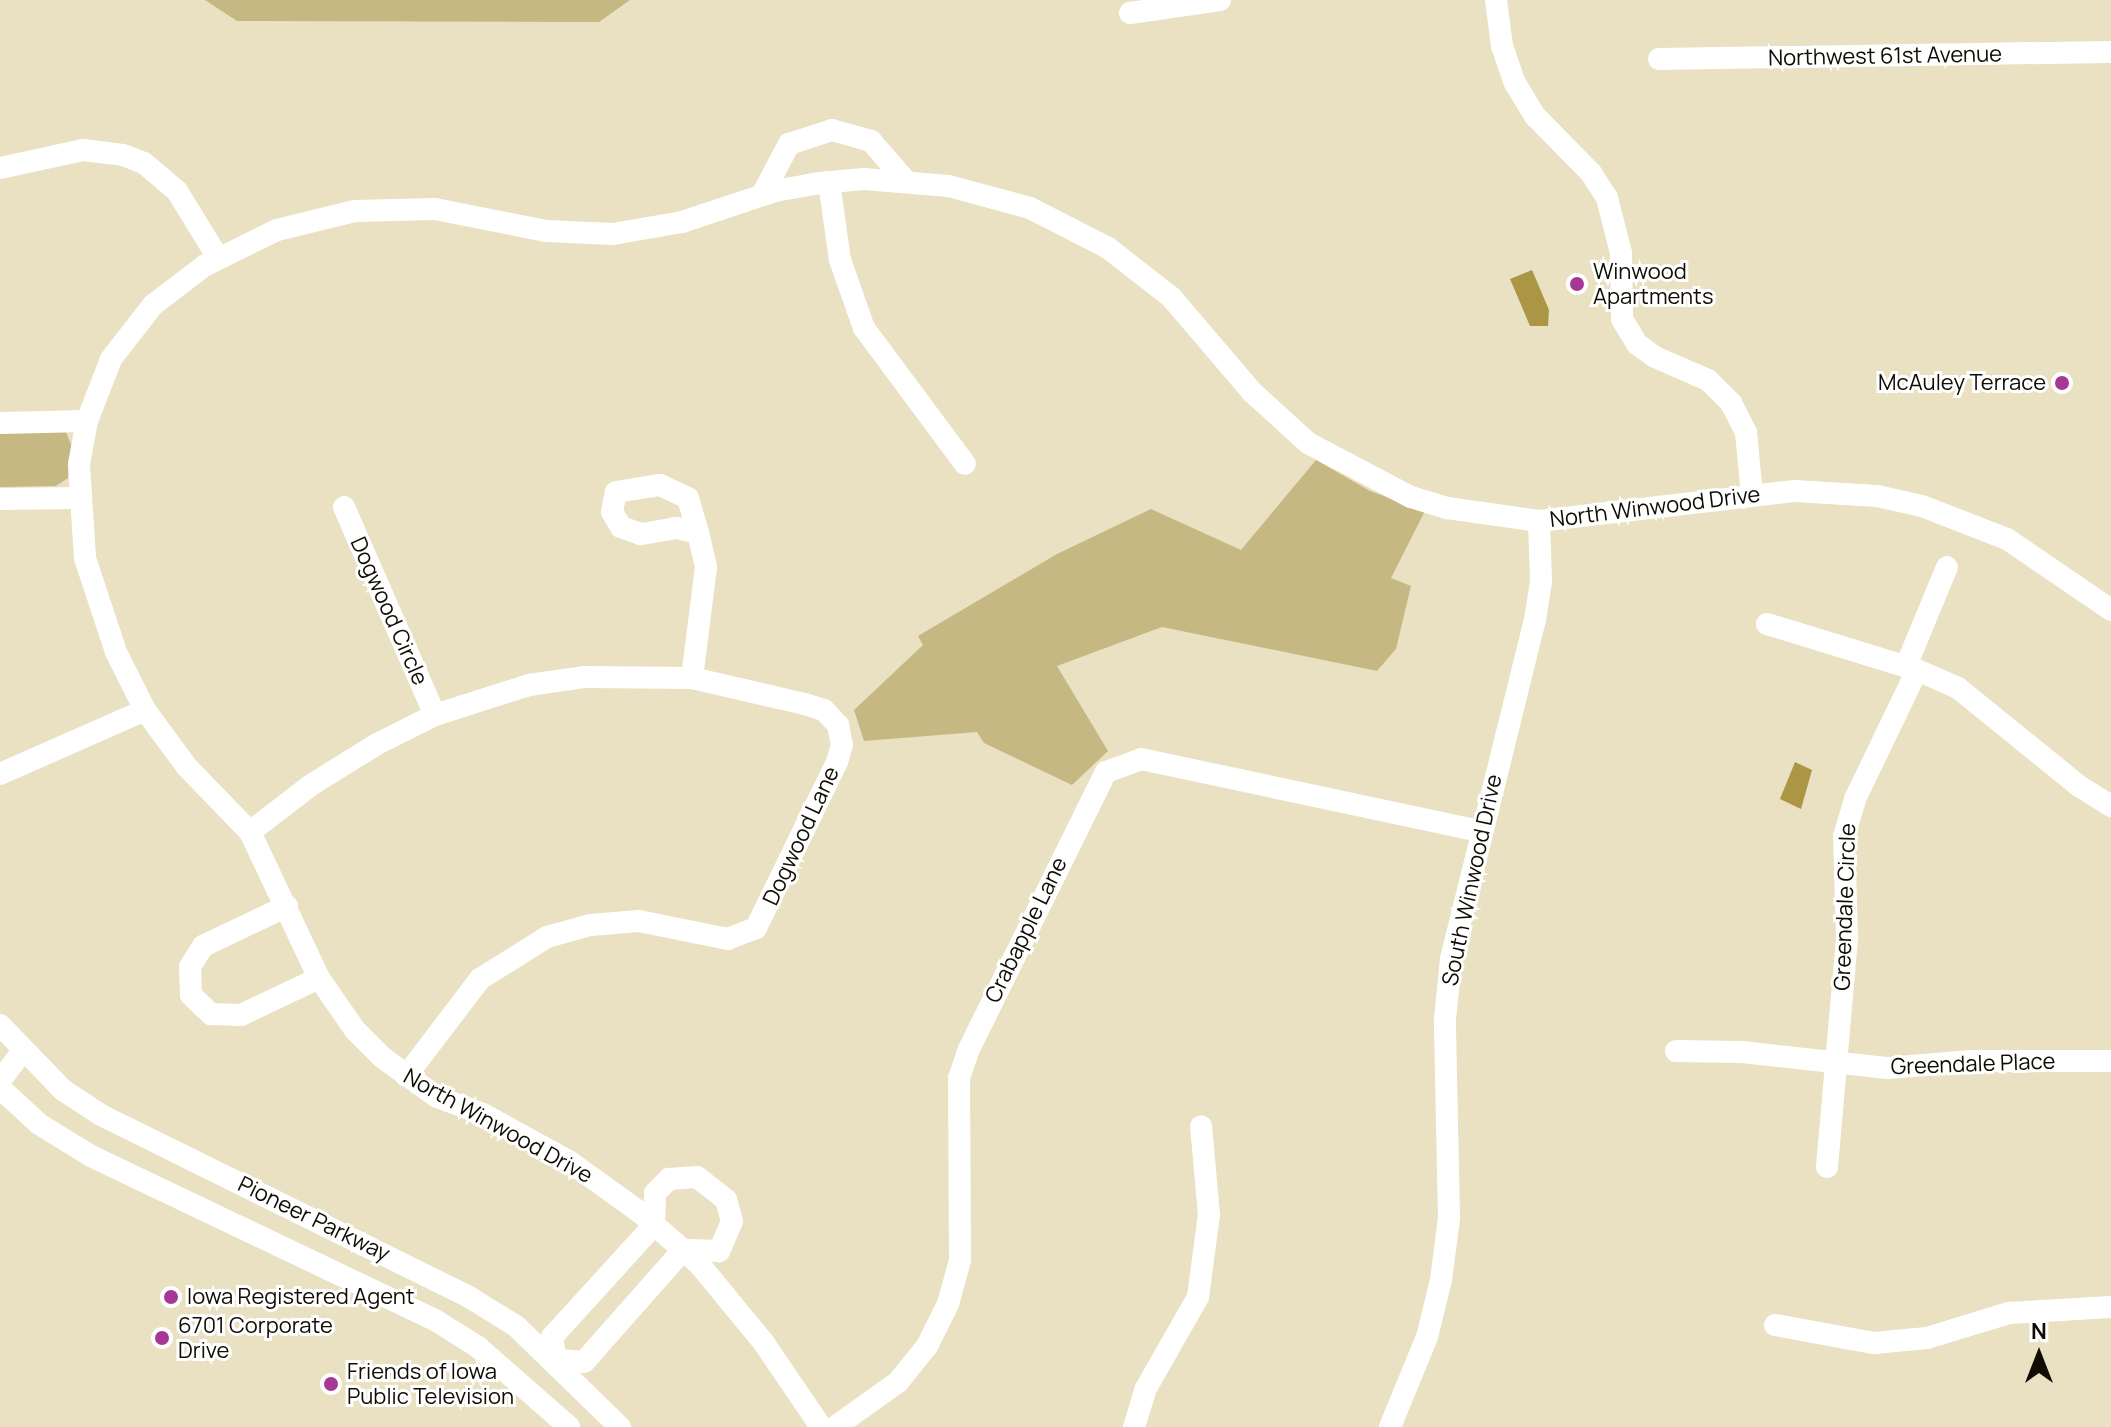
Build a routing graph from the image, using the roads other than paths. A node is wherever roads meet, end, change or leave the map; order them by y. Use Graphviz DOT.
graph roads {
  1 [pos="1220,0"];
  2 [pos="1496,0"];
  3 [pos="1130,13"];
  4 [pos="2111,52"];
  5 [pos="1659,59"];
  6 [pos="0,168"];
  7 [pos="905,180"];
  8 [pos="829,182"];
  9 [pos="762,195"];
  10 [pos="218,258"];
  11 [pos="87,421"];
  12 [pos="0,423"];
  13 [pos="965,464"];
  14 [pos="1752,495"];
  15 [pos="78,498"];
  16 [pos="0,499"];
  17 [pos="344,507"];
  18 [pos="1539,521"];
  19 [pos="698,533"];
  20 [pos="1947,567"];
  21 [pos="2111,610"];
  22 [pos="1767,624"];
  23 [pos="1912,668"];
  24 [pos="692,678"];
  25 [pos="145,710"];
  26 [pos="435,715"];
  27 [pos="0,774"];
  28 [pos="2111,806"];
  29 [pos="1479,831"];
  30 [pos="250,832"];
  31 [pos="287,906"];
  32 [pos="319,978"];
  33 [pos="0,1025"];
  34 [pos="1676,1051"];
  35 [pos="22,1052"];
  36 [pos="2111,1061"];
  37 [pos="1836,1064"];
  38 [pos="406,1076"];
  39 [pos="0,1081"];
  40 [pos="0,1088"];
  41 [pos="1201,1126"];
  42 [pos="1827,1167"];
  43 [pos="654,1225"];
  44 [pos="692,1258"];
  45 [pos="2111,1307"];
  46 [pos="1775,1325"];
  47 [pos="556,1360"];
  48 [pos="532,1390"];
  49 [pos="569,1427"];
  50 [pos="620,1427"];
  51 [pos="821,1427"];
  52 [pos="835,1427"];
  53 [pos="1134,1427"];
  54 [pos="1390,1427"];
  1 -- 3 [label="street"];
  2 -- 14 [label="street"];
  4 -- 5 [label="street, Northwest 61st Avenue"];
  6 -- 10 [label="street"];
  7 -- 8 [label="street, North Winwood Drive"];
  7 -- 9 [label="street"];
  7 -- 18 [label="street, North Winwood Drive"];
  8 -- 9 [label="street, North Winwood Drive"];
  8 -- 13 [label="street"];
  9 -- 10 [label="street, North Winwood Drive"];
  10 -- 11 [label="street, North Winwood Drive"];
  11 -- 12 [label="street"];
  11 -- 15 [label="street, North Winwood Drive"];
  14 -- 18 [label="street, North Winwood Drive"];
  14 -- 21 [label="street, North Winwood Drive"];
  15 -- 16 [label="street"];
  15 -- 25 [label="street, North Winwood Drive"];
  17 -- 26 [label="street, Dogwood Circle"];
  18 -- 29 [label="street, South Winwood Drive"];
  19 -- 24 [label="street"];
  20 -- 23 [label="street, Greendale Circle"];
  22 -- 23 [label="street"];
  23 -- 28 [label="street"];
  23 -- 37 [label="street, Greendale Circle"];
  24 -- 26 [label="street, Dogwood Lane"];
  24 -- 38 [label="street, Dogwood Lane"];
  25 -- 27 [label="street"];
  25 -- 30 [label="street, North Winwood Drive"];
  26 -- 30 [label="street, Dogwood Lane"];
  29 -- 52 [label="street, Crabapple Lane"];
  29 -- 54 [label="street, South Winwood Drive"];
  30 -- 31 [label="street, North Winwood Drive"];
  31 -- 32 [label="street, North Winwood Drive"];
  31 -- 32 [label="street"];
  32 -- 38 [label="street, North Winwood Drive"];
  33 -- 35 [label="street, Pioneer Parkway"];
  34 -- 37 [label="street, Greendale Place"];
  35 -- 39 [label="street"];
  35 -- 47 [label="street, Pioneer Parkway"];
  36 -- 37 [label="street, Greendale Place"];
  37 -- 42 [label="street"];
  38 -- 43 [label="street, North Winwood Drive"];
  40 -- 48 [label="street, Pioneer Parkway"];
  41 -- 53 [label="street"];
  43 -- 44 [label="street, North Winwood Drive"];
  43 -- 44 [label="street"];
  43 -- 47 [label="street"];
  44 -- 47 [label="street"];
  44 -- 51 [label="street"];
  45 -- 46 [label="street"];
  47 -- 48 [label="street"];
  47 -- 50 [label="street, Pioneer Parkway"];
  48 -- 49 [label="street, Pioneer Parkway"];
}
